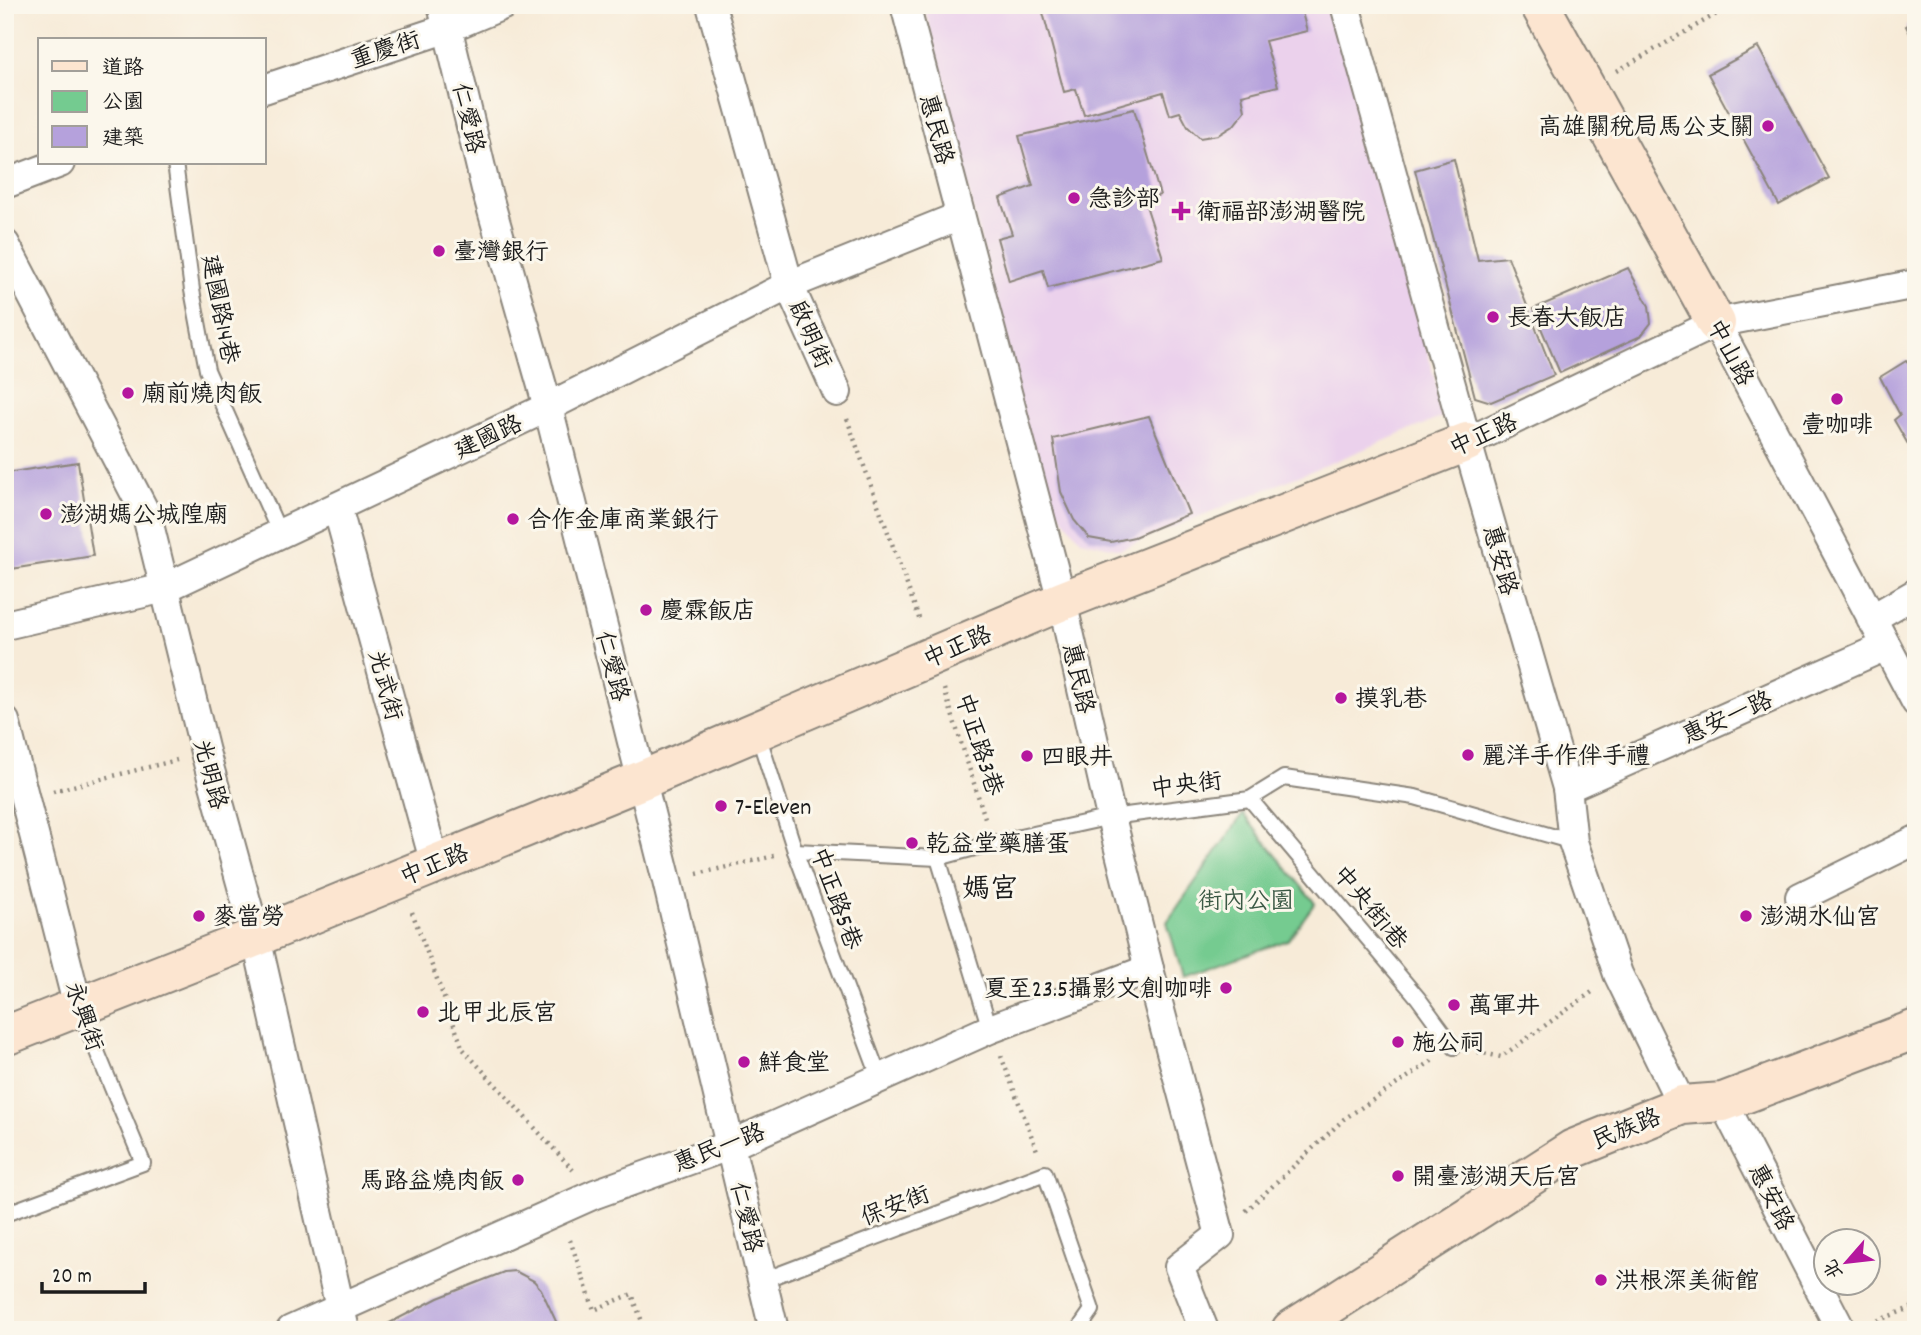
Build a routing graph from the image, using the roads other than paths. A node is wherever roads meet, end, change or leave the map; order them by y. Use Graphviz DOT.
graph roads {
  1 [pos="503,5"];
  2 [pos="711,5"];
  3 [pos="905,5"];
  4 [pos="1346,5"];
  5 [pos="1541,5"];
  6 [pos="445,17"];
  7 [pos="266,88"];
  8 [pos="57,164"];
  9 [pos="175,164"];
  10 [pos="5,184"];
  11 [pos="960,216"];
  12 [pos="5,244"];
  13 [pos="789,285"];
  14 [pos="1915,287"];
  15 [pos="1716,323"];
  16 [pos="837,392"];
  17 [pos="548,407"];
  18 [pos="1467,442"];
  19 [pos="337,507"];
  20 [pos="280,534"];
  21 [pos="165,588"];
  22 [pos="1916,593"];
  23 [pos="1062,601"];
  24 [pos="1871,619"];
  25 [pos="5,625"];
  26 [pos="1886,646"];
  27 [pos="1916,702"];
  28 [pos="5,722"];
  29 [pos="757,731"];
  30 [pos="642,780"];
  31 [pos="1567,788"];
  32 [pos="1250,799"];
  33 [pos="1111,817"];
  34 [pos="1916,840"];
  35 [pos="1573,842"];
  36 [pos="795,851"];
  37 [pos="938,858"];
  38 [pos="435,864"];
  39 [pos="1800,897"];
  40 [pos="256,937"];
  41 [pos="1149,969"];
  42 [pos="78,1007"];
  43 [pos="990,1029"];
  44 [pos="1916,1029"];
  45 [pos="5,1036"];
  46 [pos="1454,1047"];
  47 [pos="880,1079"];
  48 [pos="1723,1102"];
  49 [pos="1682,1105"];
  50 [pos="731,1145"];
  51 [pos="5,1214"];
  52 [pos="761,1280"];
  53 [pos="342,1319"];
  54 [pos="1853,1327"];
  55 [pos="291,1330"];
  56 [pos="774,1330"];
  57 [pos="1078,1330"];
  58 [pos="1204,1330"];
  59 [pos="1291,1330"];
  1 -- 6 [label="street, 重慶街"];
  2 -- 13 [label="street, 啟明街"];
  3 -- 11 [label="street, 惠民路"];
  4 -- 18 [label="street, 惠安路"];
  5 -- 15 [label="main road, 中山路"];
  6 -- 7 [label="street, 重慶街"];
  6 -- 17 [label="street, 仁愛路"];
  8 -- 10 [label="street"];
  9 -- 20 [label="lane, 建國路14巷"];
  11 -- 13 [label="street, 建國路"];
  11 -- 23 [label="street, 惠民路"];
  12 -- 21 [label="street, 光明路"];
  13 -- 16 [label="street, 啟明街"];
  13 -- 17 [label="street, 建國路"];
  14 -- 15 [label="street, 中正路"];
  15 -- 18 [label="street, 中正路"];
  15 -- 24 [label="street, 中山路"];
  17 -- 19 [label="street, 建國路"];
  17 -- 30 [label="street, 仁愛路"];
  18 -- 23 [label="main road, 中正路"];
  18 -- 31 [label="street, 惠安路"];
  19 -- 20 [label="street, 建國路"];
  19 -- 38 [label="street, 光武街"];
  20 -- 21 [label="street, 建國路"];
  21 -- 25 [label="street, 建國路"];
  21 -- 40 [label="street, 光明路"];
  22 -- 24 [label="street"];
  23 -- 29 [label="main road, 中正路"];
  23 -- 33 [label="street, 惠民路"];
  24 -- 26 [label="street, 中山路"];
  26 -- 27 [label="street, 中山路"];
  26 -- 31 [label="street, 惠安一路"];
  28 -- 42 [label="street, 永興街"];
  29 -- 30 [label="main road, 中正路"];
  29 -- 36 [label="lane, 中正路5巷"];
  30 -- 38 [label="main road, 中正路"];
  30 -- 50 [label="street, 仁愛路"];
  31 -- 35 [label="street, 惠安路"];
  32 -- 33 [label="lane, 中央街"];
  32 -- 35 [label="lane, 中央街"];
  32 -- 46 [label="lane, 中央街1巷"];
  33 -- 37 [label="lane, 中央街"];
  33 -- 41 [label="street, 惠民路"];
  34 -- 39 [label="street"];
  35 -- 49 [label="street, 惠安路"];
  36 -- 37 [label="lane, 中央街"];
  36 -- 47 [label="lane, 中正路5巷"];
  37 -- 43 [label="lane"];
  38 -- 40 [label="main road, 中正路"];
  40 -- 42 [label="main road, 中正路"];
  40 -- 53 [label="street, 光明路"];
  41 -- 43 [label="street, 惠民一路"];
  41 -- 58 [label="street, 惠民路"];
  42 -- 45 [label="main road, 中正路"];
  42 -- 51 [label="lane, 永興街"];
  43 -- 47 [label="street, 惠民一路"];
  44 -- 48 [label="main road, 民族路"];
  47 -- 50 [label="street, 惠民一路"];
  48 -- 49 [label="main road, 民族路"];
  48 -- 54 [label="street, 惠安路"];
  49 -- 59 [label="main road, 民族路"];
  50 -- 52 [label="street, 仁愛路"];
  50 -- 53 [label="street, 惠民一路"];
  52 -- 56 [label="street, 仁愛路"];
  52 -- 57 [label="lane, 保安街"];
  53 -- 55 [label="street, 惠民一路"];
}
